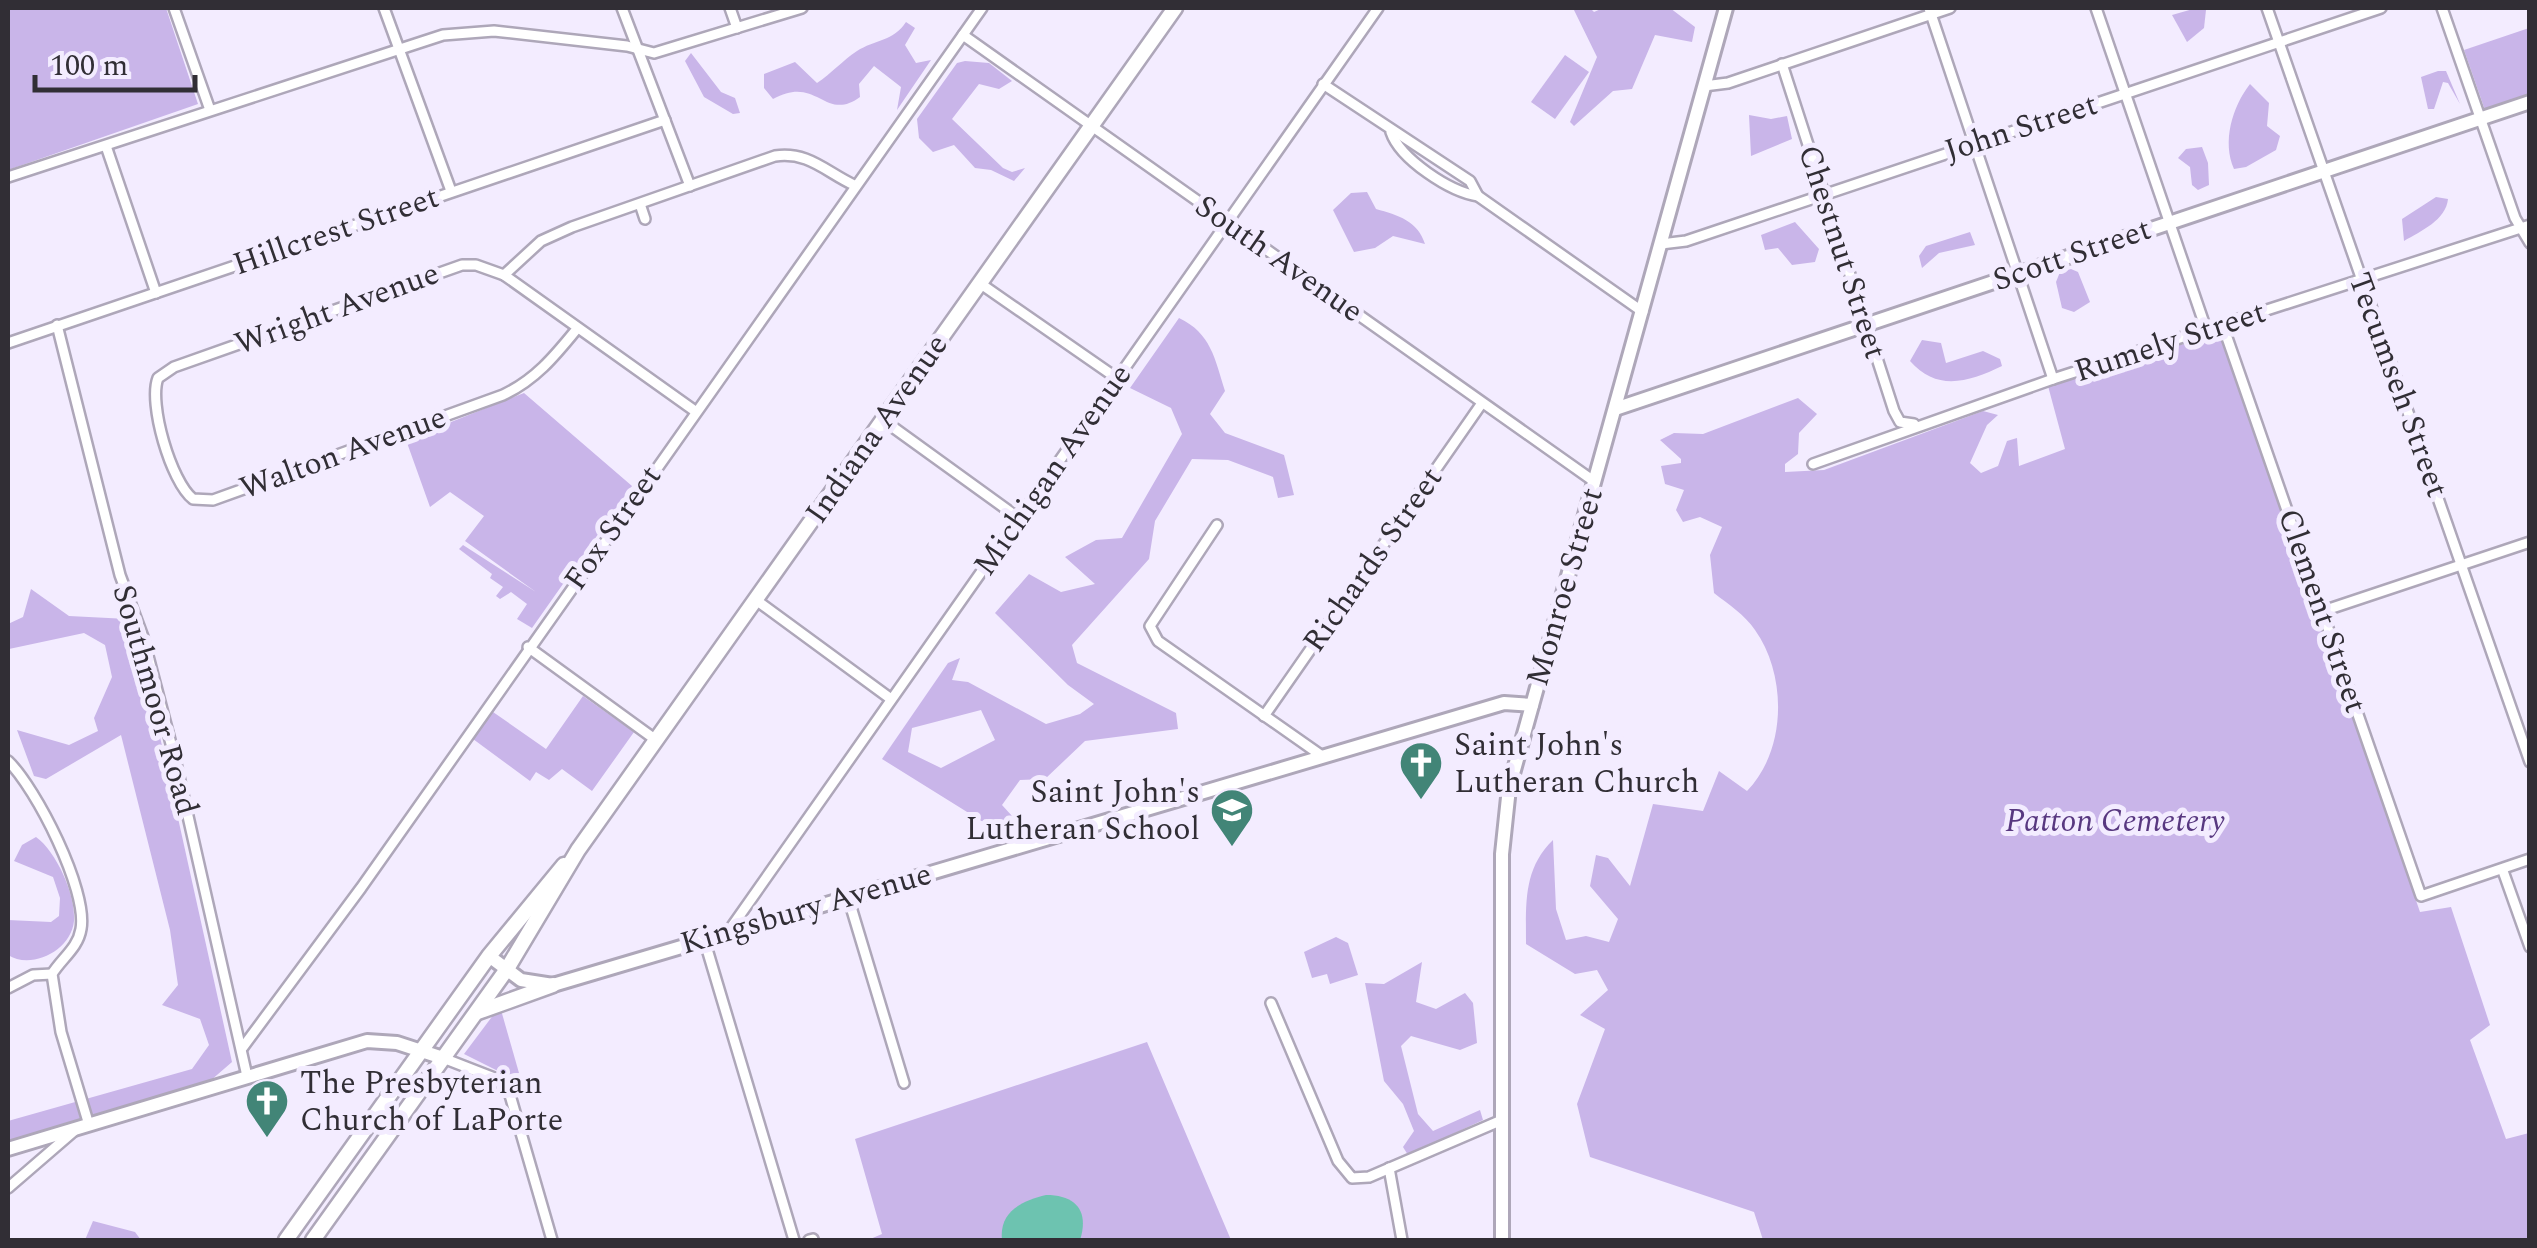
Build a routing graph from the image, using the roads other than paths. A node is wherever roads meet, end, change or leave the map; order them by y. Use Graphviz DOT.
graph roads {
  1 [pos="174,8"];
  2 [pos="384,8"];
  3 [pos="622,8"];
  4 [pos="730,8"];
  5 [pos="802,8"];
  6 [pos="982,8"];
  7 [pos="1175,8"];
  8 [pos="1378,8"];
  9 [pos="1726,8"];
  10 [pos="1950,8"];
  11 [pos="2096,8"];
  12 [pos="2267,8"];
  13 [pos="2381,8"];
  14 [pos="2442,8"];
  15 [pos="1930,11"];
  16 [pos="737,28"];
  17 [pos="962,35"];
  18 [pos="2279,42"];
  19 [pos="398,46"];
  20 [pos="637,48"];
  21 [pos="1782,64"];
  22 [pos="1323,84"];
  23 [pos="1704,86"];
  24 [pos="2126,94"];
  25 [pos="2530,102"];
  26 [pos="210,110"];
  27 [pos="2481,119"];
  28 [pos="664,120"];
  29 [pos="1090,127"];
  30 [pos="1974,142"];
  31 [pos="106,146"];
  32 [pos="2322,171"];
  33 [pos="8,177"];
  34 [pos="854,185"];
  35 [pos="690,186"];
  36 [pos="451,190"];
  37 [pos="1824,195"];
  38 [pos="640,204"];
  39 [pos="645,219"];
  40 [pos="1227,222"];
  41 [pos="2170,222"];
  42 [pos="2525,226"];
  43 [pos="2530,243"];
  44 [pos="1660,244"];
  45 [pos="2018,273"];
  46 [pos="504,275"];
  47 [pos="2362,280"];
  48 [pos="980,284"];
  49 [pos="156,293"];
  50 [pos="1643,312"];
  51 [pos="57,325"];
  52 [pos="1867,325"];
  53 [pos="2223,326"];
  54 [pos="2206,329"];
  55 [pos="576,330"];
  56 [pos="8,342"];
  57 [pos="1118,379"];
  58 [pos="2053,379"];
  59 [pos="153,397"];
  60 [pos="1482,403"];
  61 [pos="1615,409"];
  62 [pos="695,411"];
  63 [pos="883,420"];
  64 [pos="1916,425"];
  65 [pos="1813,464"];
  66 [pos="1595,482"];
  67 [pos="1020,519"];
  68 [pos="1217,525"];
  69 [pos="2530,542"];
  70 [pos="2462,565"];
  71 [pos="756,600"];
  72 [pos="2323,611"];
  73 [pos="528,647"];
  74 [pos="891,700"];
  75 [pos="1532,705"];
  76 [pos="1264,716"];
  77 [pos="656,740"];
  78 [pos="1322,756"];
  79 [pos="8,761"];
  80 [pos="2530,762"];
  81 [pos="578,850"];
  82 [pos="2530,859"];
  83 [pos="2503,871"];
  84 [pos="848,897"];
  85 [pos="728,932"];
  86 [pos="704,939"];
  87 [pos="2530,947"];
  88 [pos="489,956"];
  89 [pos="507,969"];
  90 [pos="52,974"];
  91 [pos="553,985"];
  92 [pos="8,988"];
  93 [pos="1271,1003"];
  94 [pos="477,1012"];
  95 [pos="242,1047"];
  96 [pos="422,1050"];
  97 [pos="443,1058"];
  98 [pos="247,1076"];
  99 [pos="904,1083"];
  100 [pos="1502,1120"];
  101 [pos="83,1127"];
  102 [pos="8,1148"];
  103 [pos="1389,1168"];
  104 [pos="8,1188"];
  105 [pos="286,1240"];
  106 [pos="314,1240"];
  107 [pos="552,1240"];
  108 [pos="794,1240"];
  109 [pos="1402,1240"];
  110 [pos="1502,1240"];
  1 -- 26 [label="street"];
  2 -- 19 [label="street"];
  3 -- 20 [label="street"];
  4 -- 16 [label="street"];
  5 -- 16 [label="street"];
  6 -- 17 [label="street, Fox Street"];
  7 -- 29 [label="main road, Indiana Avenue"];
  8 -- 22 [label="street, Michigan Avenue"];
  9 -- 23 [label="street, Monroe Street"];
  10 -- 15 [label="street"];
  11 -- 24 [label="street"];
  12 -- 18 [label="street, Tecumseh Street"];
  13 -- 18 [label="street, John Street"];
  14 -- 27 [label="street"];
  15 -- 21 [label="street"];
  15 -- 30 [label="street"];
  16 -- 20 [label="street"];
  17 -- 29 [label="street, South Avenue"];
  17 -- 34 [label="street, Fox Street"];
  18 -- 24 [label="street, John Street"];
  18 -- 32 [label="street, Tecumseh Street"];
  19 -- 20 [label="street"];
  19 -- 26 [label="street"];
  19 -- 36 [label="street"];
  20 -- 28 [label="street"];
  21 -- 23 [label="street"];
  21 -- 37 [label="street, Chestnut Street"];
  22 -- 40 [label="street, Michigan Avenue"];
  22 -- 50 [label="street"];
  23 -- 44 [label="street, Monroe Street"];
  24 -- 30 [label="street, John Street"];
  24 -- 41 [label="street"];
  25 -- 27 [label="street, Scott Street"];
  26 -- 31 [label="street"];
  27 -- 32 [label="street, Scott Street"];
  27 -- 42 [label="street"];
  28 -- 35 [label="street"];
  28 -- 36 [label="street, Hillcrest Street"];
  29 -- 40 [label="street, South Avenue"];
  29 -- 48 [label="main road, Indiana Avenue"];
  30 -- 37 [label="street, John Street"];
  30 -- 45 [label="street"];
  31 -- 33 [label="street"];
  31 -- 49 [label="street"];
  32 -- 41 [label="street, Scott Street"];
  32 -- 47 [label="street, Tecumseh Street"];
  34 -- 35 [label="street"];
  34 -- 62 [label="street, Fox Street"];
  35 -- 38 [label="street"];
  36 -- 49 [label="street, Hillcrest Street"];
  37 -- 44 [label="street, John Street"];
  37 -- 52 [label="street, Chestnut Street"];
  38 -- 39 [label="street"];
  38 -- 46 [label="street"];
  40 -- 57 [label="street, Michigan Avenue"];
  40 -- 60 [label="street, South Avenue"];
  41 -- 45 [label="street, Scott Street"];
  41 -- 54 [label="street"];
  42 -- 43 [label="street"];
  42 -- 47 [label="street, Rumely Street"];
  44 -- 50 [label="street, Monroe Street"];
  45 -- 52 [label="street, Scott Street"];
  45 -- 58 [label="street"];
  46 -- 55 [label="street"];
  46 -- 59 [label="street, Wright Avenue"];
  47 -- 53 [label="street, Rumely Street"];
  47 -- 70 [label="street, Tecumseh Street"];
  48 -- 57 [label="street"];
  48 -- 63 [label="main road, Indiana Avenue"];
  49 -- 51 [label="street, Hillcrest Street"];
  50 -- 61 [label="street, Monroe Street"];
  51 -- 56 [label="street, Hillcrest Street"];
  51 -- 95 [label="street, Southmoor Road"];
  52 -- 61 [label="street, Scott Street"];
  52 -- 64 [label="street, Chestnut Street"];
  53 -- 54 [label="street, Rumely Street"];
  53 -- 72 [label="street, Clement Street"];
  54 -- 58 [label="street, Rumely Street"];
  55 -- 59 [label="street, Walton Avenue"];
  55 -- 62 [label="street"];
  57 -- 67 [label="street, Michigan Avenue"];
  58 -- 64 [label="street, Rumely Street"];
  60 -- 66 [label="street, South Avenue"];
  60 -- 76 [label="street, Richards Street"];
  61 -- 66 [label="street, Monroe Street"];
  62 -- 73 [label="street, Fox Street"];
  63 -- 67 [label="street"];
  63 -- 71 [label="main road, Indiana Avenue"];
  64 -- 65 [label="street, Rumely Street"];
  66 -- 75 [label="street, Monroe Street"];
  67 -- 74 [label="street, Michigan Avenue"];
  68 -- 76 [label="street"];
  69 -- 70 [label="street"];
  70 -- 72 [label="street"];
  70 -- 80 [label="street, Tecumseh Street"];
  71 -- 74 [label="street"];
  71 -- 77 [label="main road, Indiana Avenue"];
  72 -- 83 [label="street, Clement Street"];
  73 -- 77 [label="street"];
  73 -- 95 [label="street, Fox Street"];
  74 -- 85 [label="street, Michigan Avenue"];
  75 -- 78 [label="street, Kingsbury Avenue"];
  75 -- 100 [label="street, Monroe Street"];
  76 -- 78 [label="street"];
  77 -- 81 [label="main road, Indiana Avenue"];
  78 -- 84 [label="street, Kingsbury Avenue"];
  79 -- 90 [label="street"];
  81 -- 88 [label="main road, Indiana Avenue"];
  81 -- 89 [label="main road, Indiana Avenue"];
  82 -- 83 [label="street"];
  83 -- 87 [label="street"];
  84 -- 85 [label="street, Kingsbury Avenue"];
  84 -- 99 [label="street"];
  85 -- 86 [label="street, Kingsbury Avenue"];
  86 -- 91 [label="street, Kingsbury Avenue"];
  86 -- 108 [label="street"];
  88 -- 89 [label="street"];
  88 -- 96 [label="main road, Indiana Avenue"];
  89 -- 91 [label="street"];
  89 -- 94 [label="main road, Indiana Avenue"];
  90 -- 92 [label="street"];
  90 -- 101 [label="street"];
  91 -- 94 [label="main road"];
  93 -- 103 [label="street"];
  94 -- 97 [label="main road, Indiana Avenue"];
  95 -- 98 [label="street, Southmoor Road"];
  96 -- 97 [label="street"];
  96 -- 98 [label="street"];
  96 -- 105 [label="main road, Indiana Avenue"];
  97 -- 106 [label="main road, Indiana Avenue"];
  97 -- 107 [label="street"];
  98 -- 101 [label="street"];
  100 -- 103 [label="street"];
  100 -- 110 [label="street, Monroe Street"];
  101 -- 102 [label="street"];
  101 -- 104 [label="street"];
  103 -- 109 [label="street"];
}
